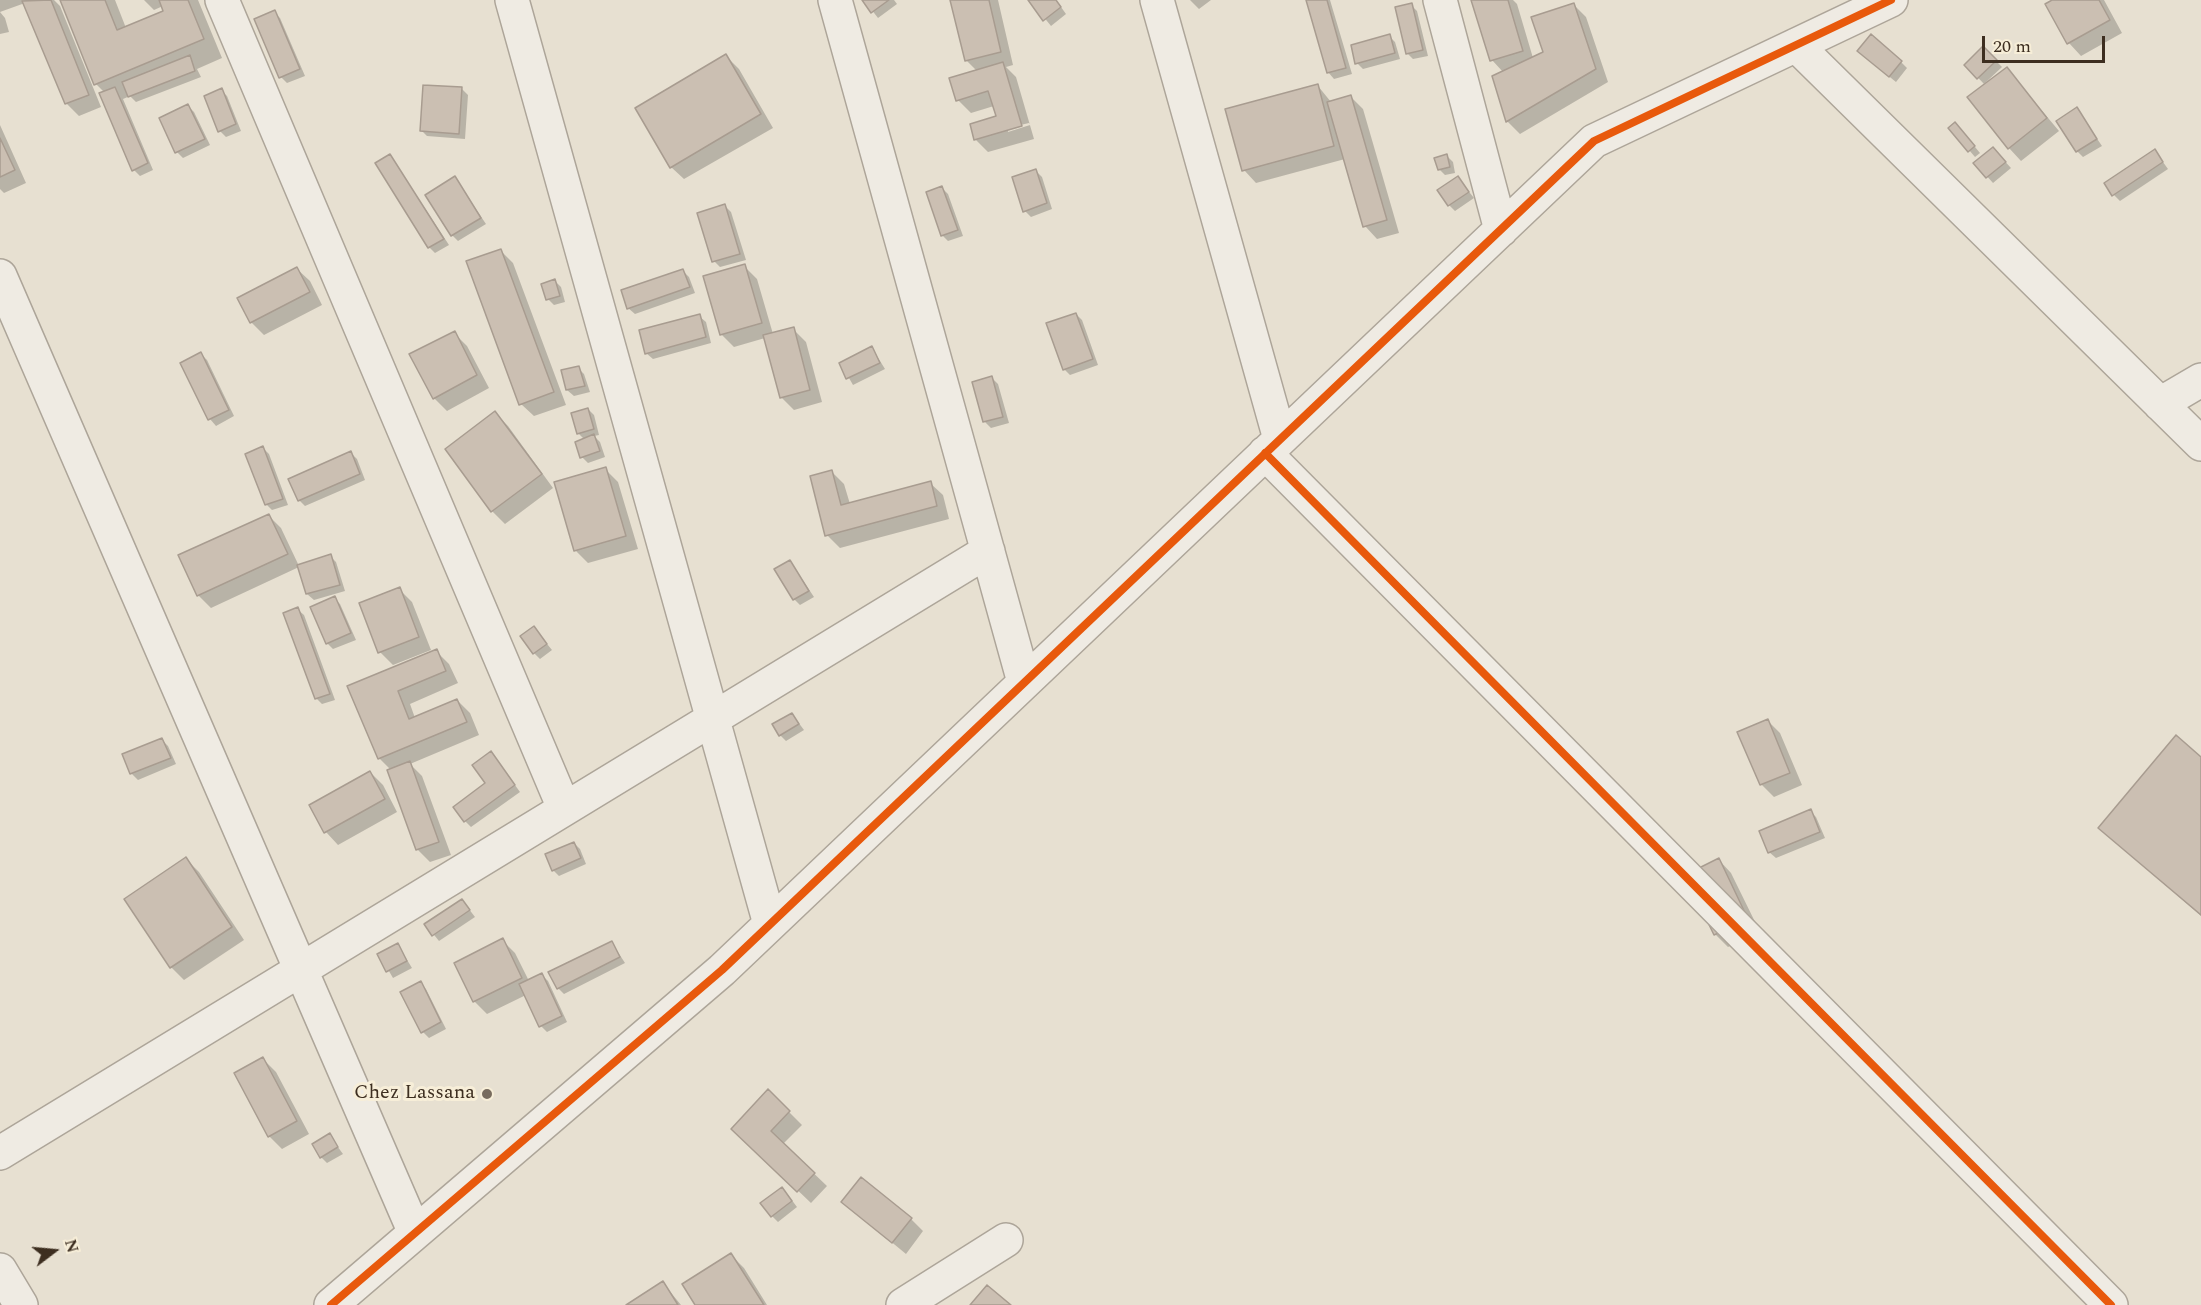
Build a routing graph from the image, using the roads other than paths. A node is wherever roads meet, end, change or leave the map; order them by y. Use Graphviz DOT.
graph roads {
  1 [pos="222,0"];
  2 [pos="512,0"];
  3 [pos="835,0"];
  4 [pos="1157,0"];
  5 [pos="1440,0"];
  6 [pos="1891,0"];
  7 [pos="1848,9"];
  8 [pos="1796,45"];
  9 [pos="1501,230"];
  10 [pos="0,276"];
  11 [pos="2201,380"];
  12 [pos="2160,404"];
  13 [pos="2201,444"];
  14 [pos="1272,446"];
  15 [pos="988,551"];
  16 [pos="1024,682"];
  17 [pos="713,718"];
  18 [pos="564,808"];
  19 [pos="770,924"];
  20 [pos="300,969"];
  21 [pos="0,1153"];
  22 [pos="415,1233"];
  23 [pos="1005,1240"];
  24 [pos="0,1270"];
  25 [pos="21,1305"];
  26 [pos="331,1305"];
  27 [pos="903,1305"];
  28 [pos="2111,1305"];
  1 -- 18 [label="street"];
  2 -- 17 [label="street"];
  3 -- 15 [label="street"];
  4 -- 14 [label="street"];
  5 -- 9 [label="street"];
  6 -- 7 [label="street"];
  7 -- 8 [label="street"];
  8 -- 9 [label="street"];
  8 -- 12 [label="street"];
  9 -- 14 [label="street"];
  10 -- 20 [label="street"];
  11 -- 12 [label="street"];
  12 -- 13 [label="street"];
  14 -- 16 [label="street"];
  14 -- 28 [label="street"];
  15 -- 16 [label="street"];
  15 -- 17 [label="street"];
  16 -- 19 [label="street"];
  17 -- 18 [label="street"];
  17 -- 19 [label="street"];
  18 -- 20 [label="street"];
  19 -- 22 [label="street"];
  20 -- 21 [label="street"];
  20 -- 22 [label="street"];
  22 -- 26 [label="street"];
  23 -- 27 [label="street"];
  24 -- 25 [label="street"];
}
